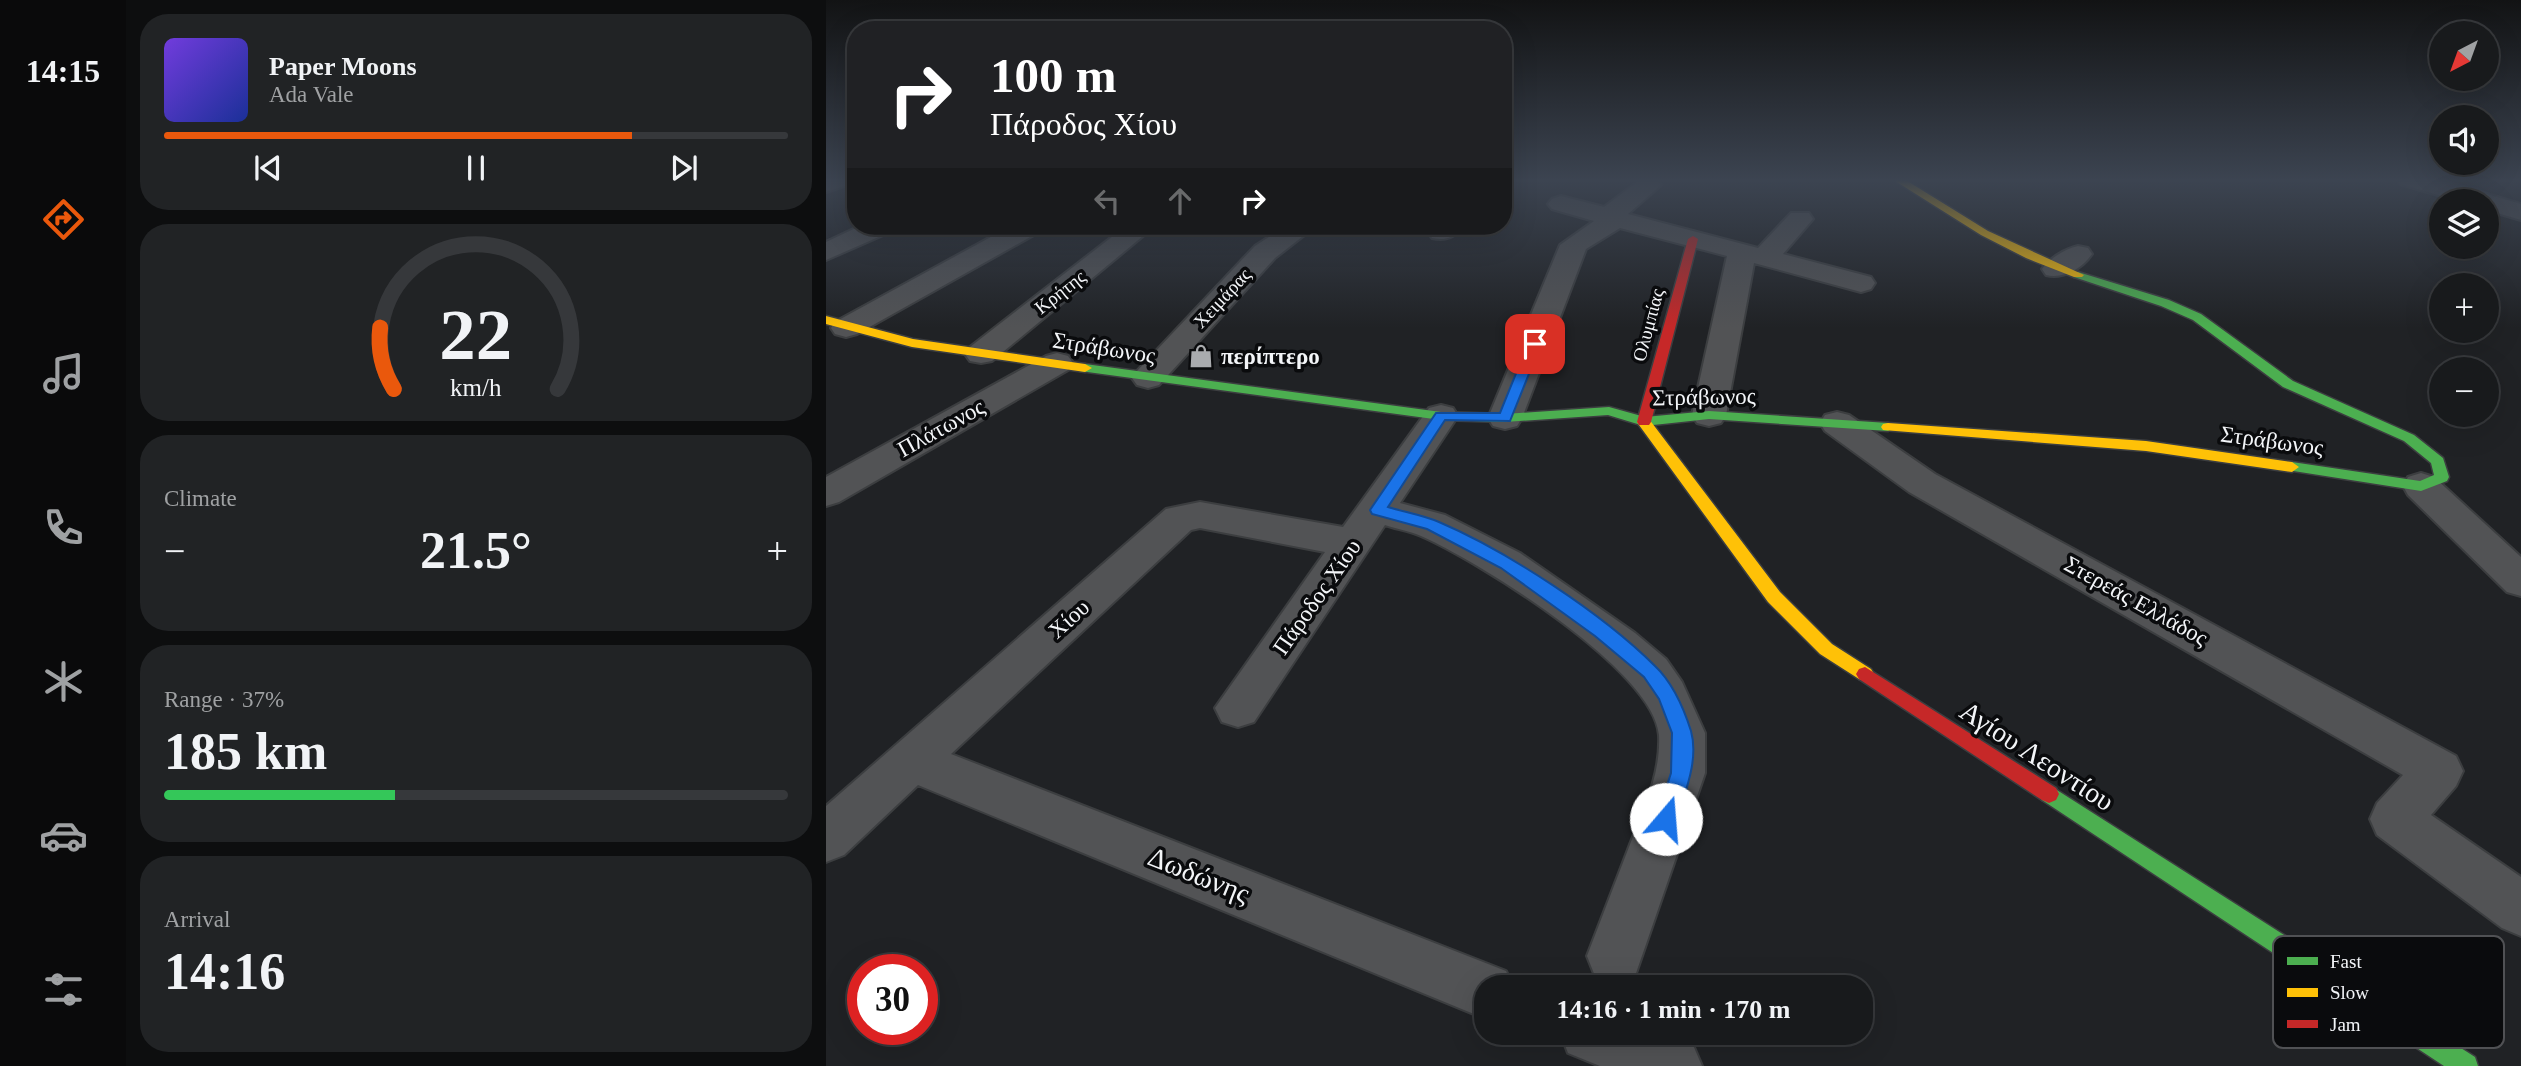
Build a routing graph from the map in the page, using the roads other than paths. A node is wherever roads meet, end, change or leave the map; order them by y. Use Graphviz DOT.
graph roads {
  1 [pos="1597,229"];
  2 [pos="1656,229"];
  3 [pos="1787,229"];
  4 [pos="1980,229"];
  5 [pos="862,235"];
  6 [pos="1012,235"];
  7 [pos="1130,235"];
  8 [pos="1290,235"];
  9 [pos="1693,239"];
  10 [pos="826,252"];
  11 [pos="1753,255"];
  12 [pos="1861,284"];
  13 [pos="836,324"];
  14 [pos="981,354"];
  15 [pos="1057,363"];
  16 [pos="1148,378"];
  17 [pos="1709,415"];
  18 [pos="1441,416"];
  19 [pos="1505,418"];
  20 [pos="1644,422"];
  21 [pos="1837,423"];
  22 [pos="2421,486"];
  23 [pos="826,494"];
  24 [pos="1366,527"];
  25 [pos="2521,581"];
  26 [pos="1238,708"];
  27 [pos="913,761"];
  28 [pos="826,838"];
  29 [pos="2521,909"];
  30 [pos="2273,940"];
  31 [pos="1615,956"];
  32 [pos="1474,986"];
  33 [pos="1621,1045"];
  34 [pos="2438,1048"];
  35 [pos="1672,1066"];
  36 [pos="2466,1066"];
  1 -- 19 [label="street"];
  2 -- 9 [label="street"];
  3 -- 11 [label="street"];
  4 -- 22 [label="street"];
  5 -- 10 [label="street"];
  6 -- 13 [label="street"];
  7 -- 14 [label="street, Κρήτης"];
  8 -- 16 [label="street, Χειμάρας"];
  9 -- 11 [label="street"];
  9 -- 20 [label="street, Ολυμπίας"];
  11 -- 12 [label="street"];
  11 -- 17 [label="street"];
  13 -- 14 [label="street, Στράβωνος"];
  14 -- 15 [label="street, Στράβωνος"];
  15 -- 16 [label="street, Στράβωνος"];
  15 -- 23 [label="street, Πλάτωνος"];
  16 -- 18 [label="street, Στράβωνος"];
  17 -- 20 [label="street, Στράβωνος"];
  17 -- 21 [label="street, Στράβωνος"];
  18 -- 19 [label="street, Στράβωνος"];
  18 -- 24 [label="street, Πάροδος Χίου"];
  19 -- 20 [label="street, Στράβωνος"];
  20 -- 30 [label="street, Αγίου Λεοντίου"];
  21 -- 22 [label="street, Στράβωνος"];
  21 -- 29 [label="street, Στερεάς Ελλάδος"];
  22 -- 25 [label="street"];
  24 -- 26 [label="street, Πάροδος Χίου"];
  24 -- 27 [label="street, Χίου"];
  24 -- 31 [label="street, Χίου"];
  27 -- 28 [label="street, Χίου"];
  27 -- 32 [label="street, Δωδώνης"];
  33 -- 35 [label="street"];
  34 -- 36 [label="street, Αγίου Λεοντίου"];
}
